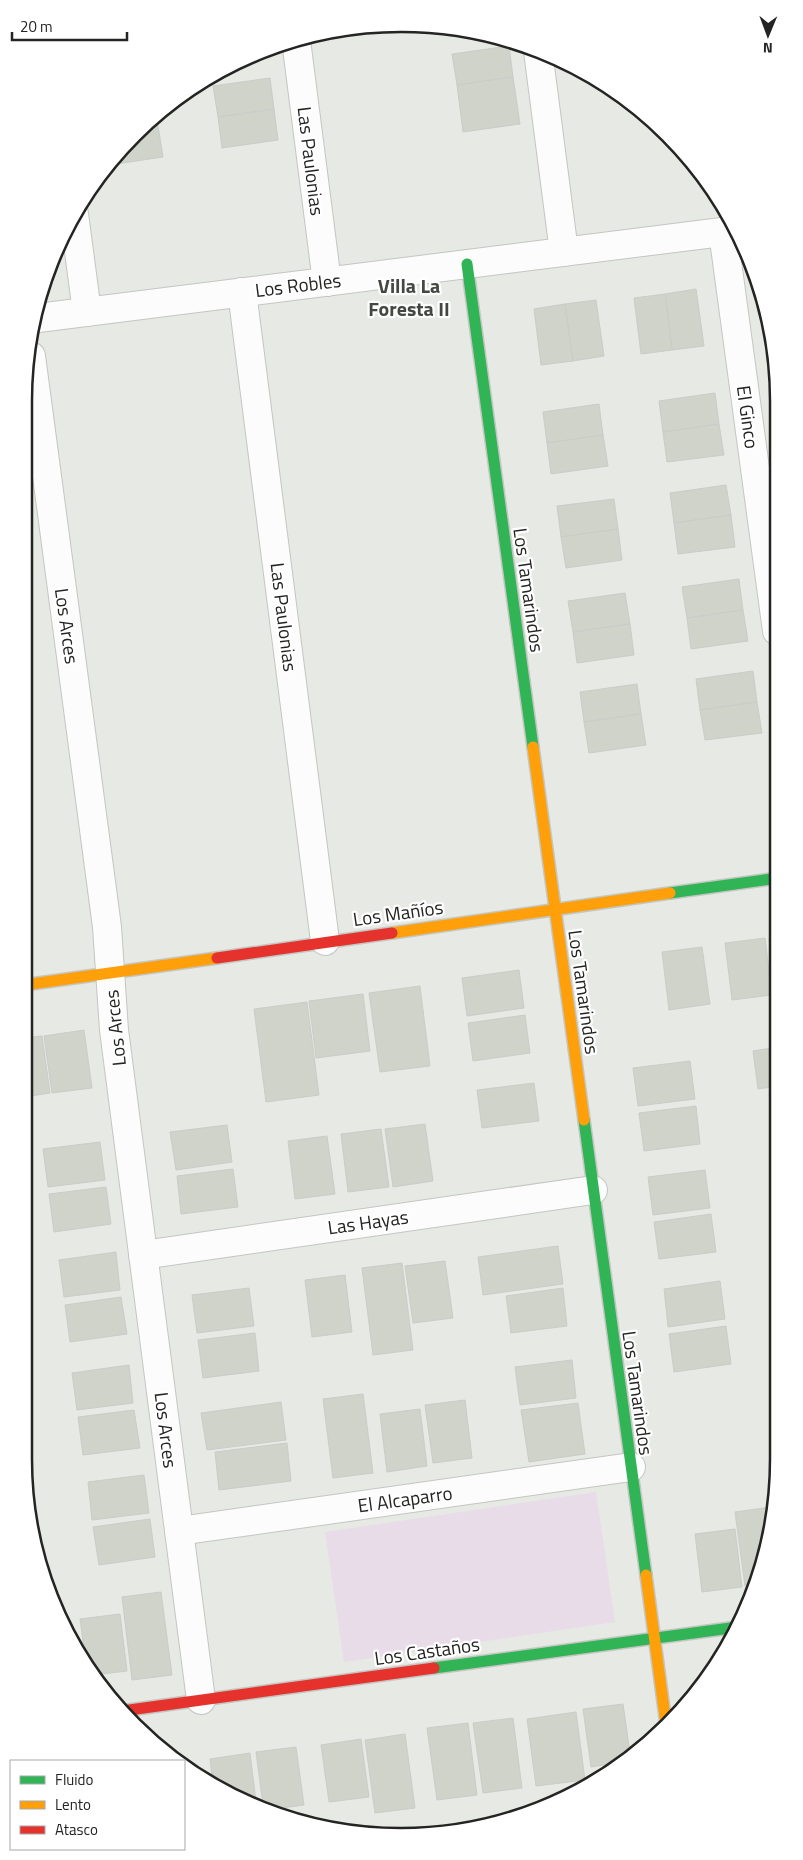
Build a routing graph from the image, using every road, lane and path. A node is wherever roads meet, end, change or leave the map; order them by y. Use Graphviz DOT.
graph roads {
  1 [pos="297,48"];
  2 [pos="539,59"];
  3 [pos="76,229"];
  4 [pos="728,231"];
  5 [pos="730,235"];
  6 [pos="564,252"];
  7 [pos="467,264"];
  8 [pos="327,282"];
  9 [pos="242,292"];
  10 [pos="87,312"];
  11 [pos="43,317"];
  12 [pos="33,374"];
  13 [pos="770,571"];
  14 [pos="770,879"];
  15 [pos="555,908"];
  16 [pos="325,941"];
  17 [pos="110,972"];
  18 [pos="32,984"];
  19 [pos="593,1190"];
  20 [pos="143,1255"];
  21 [pos="631,1468"];
  22 [pos="179,1531"];
  23 [pos="729,1628"];
  24 [pos="654,1638"];
  25 [pos="201,1700"];
  26 [pos="132,1710"];
  27 [pos="665,1716"];
  1 -- 8 [label="street, Las Paulonias"];
  2 -- 6 [label="street"];
  3 -- 10 [label="street"];
  4 -- 6 [label="street, Los Robles"];
  5 -- 13 [label="street, El Ginco"];
  6 -- 7 [label="street, Los Robles"];
  7 -- 8 [label="street, Los Robles"];
  7 -- 15 [label="street, Los Tamarindos"];
  8 -- 9 [label="street, Los Robles"];
  9 -- 10 [label="street, Los Robles"];
  9 -- 16 [label="street, Las Paulonias"];
  10 -- 11 [label="street, Los Robles"];
  12 -- 17 [label="street, Los Arces"];
  14 -- 15 [label="street, Los Mañíos"];
  15 -- 16 [label="street, Los Mañíos"];
  15 -- 19 [label="street, Los Tamarindos"];
  16 -- 17 [label="street, Los Mañíos"];
  17 -- 18 [label="street, Los Mañíos"];
  17 -- 20 [label="street, Los Arces"];
  19 -- 20 [label="street, Las Hayas"];
  19 -- 21 [label="street, Los Tamarindos"];
  20 -- 22 [label="street, Los Arces"];
  21 -- 22 [label="street, El Alcaparro"];
  21 -- 24 [label="street, Los Tamarindos"];
  22 -- 25 [label="street, Los Arces"];
  23 -- 24 [label="street, Los Castaños"];
  24 -- 25 [label="street, Los Castaños"];
  24 -- 27 [label="street, Los Tamarindos"];
  25 -- 26 [label="street, Los Castaños"];
}
